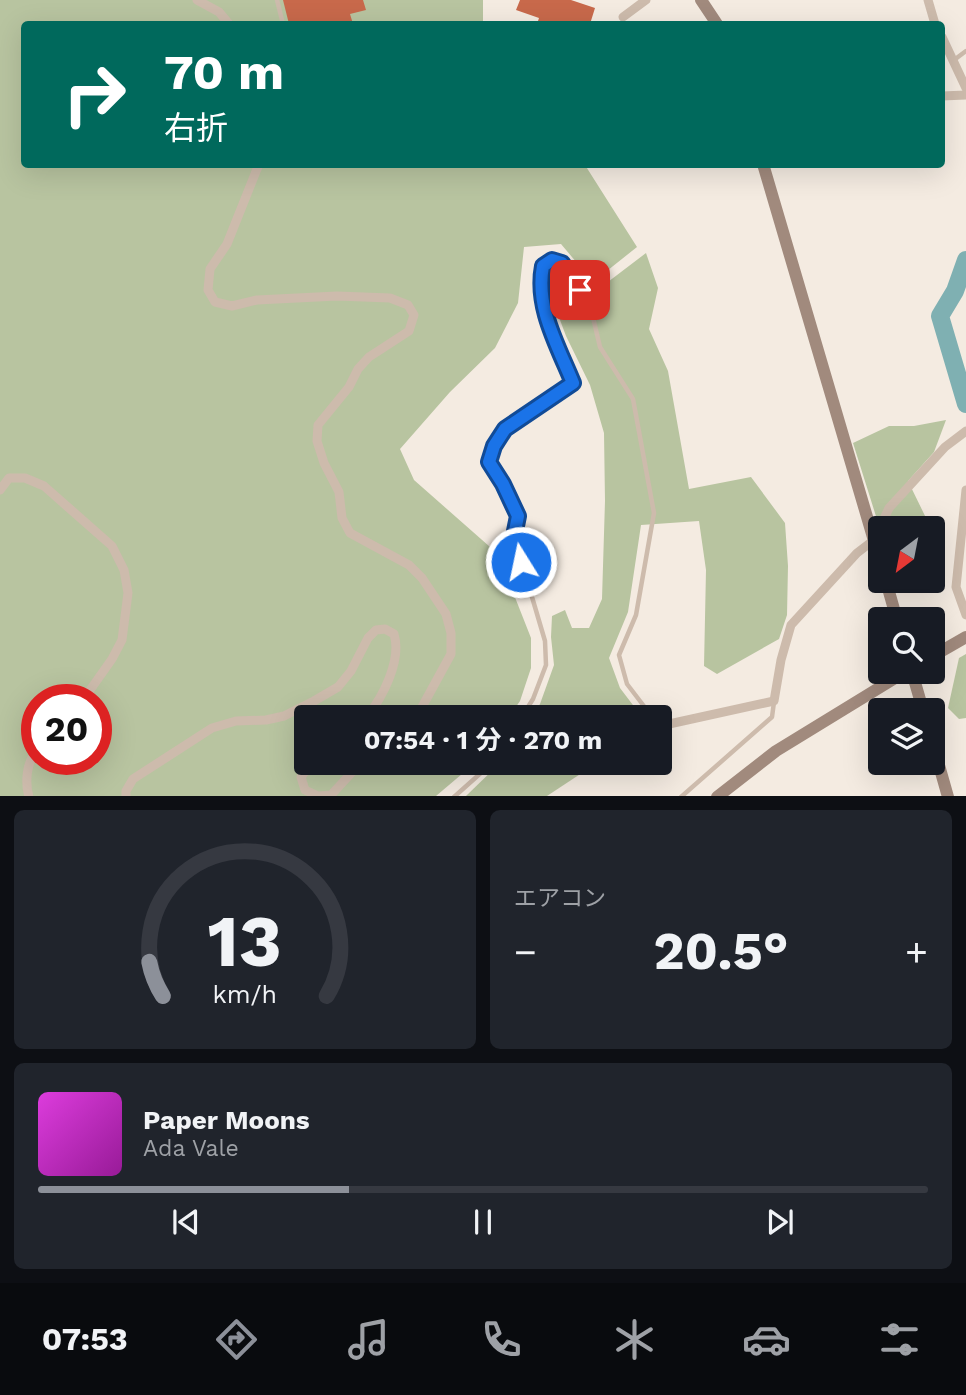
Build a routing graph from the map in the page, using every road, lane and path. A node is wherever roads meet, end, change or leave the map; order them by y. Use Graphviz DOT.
graph roads {
  1 [pos="197,0"];
  2 [pos="277,0"];
  3 [pos="646,0"];
  4 [pos="701,0"];
  5 [pos="928,0"];
  6 [pos="623,17"];
  7 [pos="226,21"];
  8 [pos="282,21"];
  9 [pos="715,21"];
  10 [pos="934,21"];
  11 [pos="945,43"];
  12 [pos="966,51"];
  13 [pos="953,60"];
  14 [pos="966,88"];
  15 [pos="966,95"];
  16 [pos="945,96"];
  17 [pos="257,168"];
  18 [pos="764,168"];
  19 [pos="966,431"];
  20 [pos="0,490"];
  21 [pos="966,490"];
  22 [pos="885,516"];
  23 [pos="868,520"];
  24 [pos="868,545"];
  25 [pos="966,615"];
  26 [pos="966,637"];
  27 [pos="945,649"];
  28 [pos="94,684"];
  29 [pos="885,684"];
  30 [pos="774,701"];
  31 [pos="304,705"];
  32 [pos="376,705"];
  33 [pos="422,705"];
  34 [pos="529,705"];
  35 [pos="643,705"];
  36 [pos="294,711"];
  37 [pos="672,723"];
  38 [pos="27,775"];
  39 [pos="303,775"];
  40 [pos="350,775"];
  41 [pos="478,775"];
  42 [pos="942,775"];
  43 [pos="29,796"];
  44 [pos="126,796"];
  45 [pos="454,796"];
  46 [pos="681,796"];
  47 [pos="717,796"];
  48 [pos="948,796"];
  1 -- 7 [label="street"];
  2 -- 8 [label="lane"];
  3 -- 6 [label="street"];
  4 -- 9 [label="street"];
  5 -- 10 [label="street"];
  11 -- 13 [label="street"];
  12 -- 13 [label="lane"];
  13 -- 14 [label="street"];
  15 -- 16 [label="street"];
  17 -- 33 [label="street"];
  18 -- 23 [label="street"];
  19 -- 22 [label="street"];
  20 -- 28 [label="street"];
  21 -- 25 [label="street"];
  24 -- 30 [label="street"];
  26 -- 27 [label="street"];
  29 -- 47 [label="street"];
  30 -- 37 [label="street"];
  30 -- 46 [label="lane"];
  31 -- 32 [label="street"];
  34 -- 35 [label="lane"];
  36 -- 44 [label="street"];
  38 -- 43 [label="street"];
  39 -- 40 [label="street"];
  41 -- 45 [label="lane"];
  42 -- 48 [label="street"];
}
